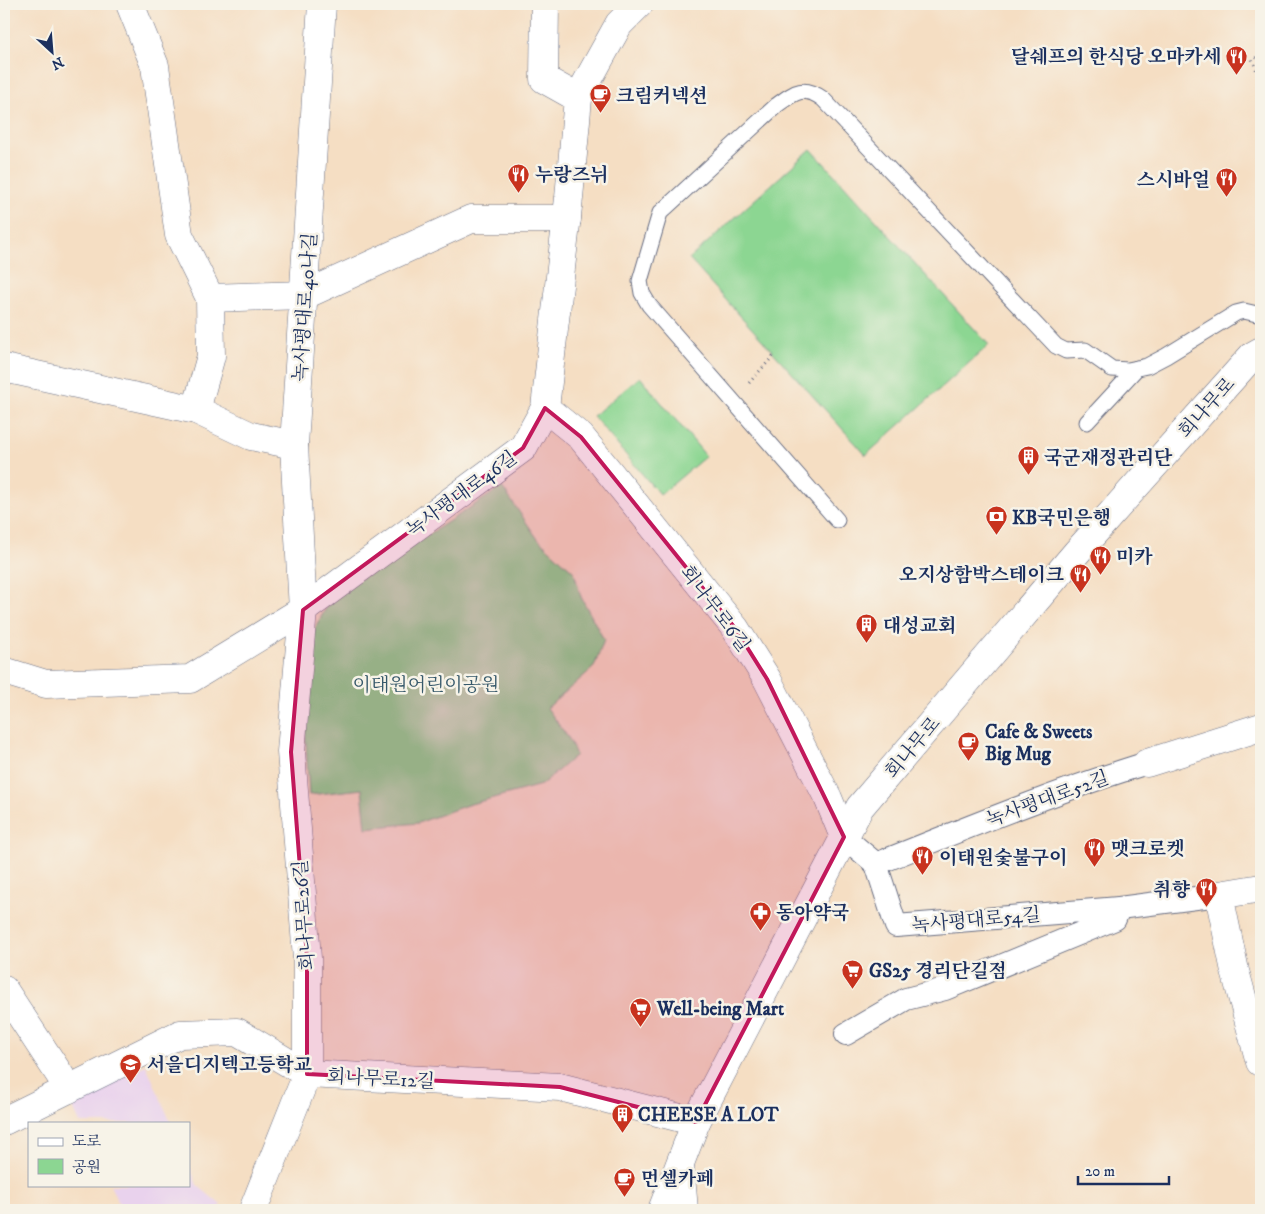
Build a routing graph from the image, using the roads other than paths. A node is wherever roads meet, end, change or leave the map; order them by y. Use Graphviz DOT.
graph roads {
  1 [pos="130,4"];
  2 [pos="322,4"];
  3 [pos="545,4"];
  4 [pos="639,4"];
  5 [pos="578,98"];
  6 [pos="567,219"];
  7 [pos="305,295"];
  8 [pos="210,298"];
  9 [pos="1261,315"];
  10 [pos="1261,350"];
  11 [pos="4,368"];
  12 [pos="1137,368"];
  13 [pos="545,408"];
  14 [pos="196,410"];
  15 [pos="1087,422"];
  16 [pos="294,446"];
  17 [pos="837,520"];
  18 [pos="303,610"];
  19 [pos="4,671"];
  20 [pos="1261,727"];
  21 [pos="1147,763"];
  22 [pos="844,837"];
  23 [pos="876,864"];
  24 [pos="1261,888"];
  25 [pos="1219,895"];
  26 [pos="1119,908"];
  27 [pos="4,990"];
  28 [pos="846,1034"];
  29 [pos="1260,1062"];
  30 [pos="306,1074"];
  31 [pos="69,1089"];
  32 [pos="4,1121"];
  33 [pos="696,1122"];
  34 [pos="680,1165"];
  35 [pos="253,1210"];
  36 [pos="662,1210"];
  37 [pos="684,1210"];
  1 -- 8 [label="street"];
  2 -- 7 [label="street, 녹사평대로40나길"];
  3 -- 5 [label="street"];
  4 -- 5 [label="street, 녹사평대로46길"];
  5 -- 6 [label="street, 녹사평대로46길"];
  6 -- 7 [label="street"];
  6 -- 13 [label="street, 녹사평대로46길"];
  7 -- 8 [label="street"];
  7 -- 16 [label="street, 녹사평대로40나길"];
  8 -- 14 [label="street"];
  9 -- 12 [label="lane"];
  10 -- 22 [label="street, 회나무로"];
  11 -- 14 [label="street"];
  12 -- 15 [label="lane"];
  12 -- 17 [label="lane"];
  13 -- 18 [label="street, 녹사평대로46길"];
  13 -- 22 [label="street, 회나무로6길"];
  14 -- 16 [label="street"];
  16 -- 18 [label="street, 녹사평대로40나길"];
  18 -- 19 [label="street, 녹사평대로46길"];
  18 -- 30 [label="street, 회나무로26길"];
  20 -- 21 [label="street, 녹사평대로52길"];
  21 -- 23 [label="street, 녹사평대로52길"];
  22 -- 23 [label="street"];
  22 -- 33 [label="street, 회나무로"];
  23 -- 26 [label="street, 녹사평대로54길"];
  24 -- 25 [label="street, 녹사평대로54길"];
  25 -- 26 [label="street, 녹사평대로54길"];
  25 -- 29 [label="street"];
  26 -- 28 [label="street, 녹사평대로54길"];
  27 -- 31 [label="street"];
  30 -- 31 [label="street, 회나무로12길"];
  30 -- 33 [label="street, 회나무로12길"];
  30 -- 35 [label="street, 회나무로26길"];
  31 -- 32 [label="street, 회나무로12길"];
  33 -- 34 [label="street, 회나무로"];
  34 -- 36 [label="street, 회나무로"];
  34 -- 37 [label="street"];
}
